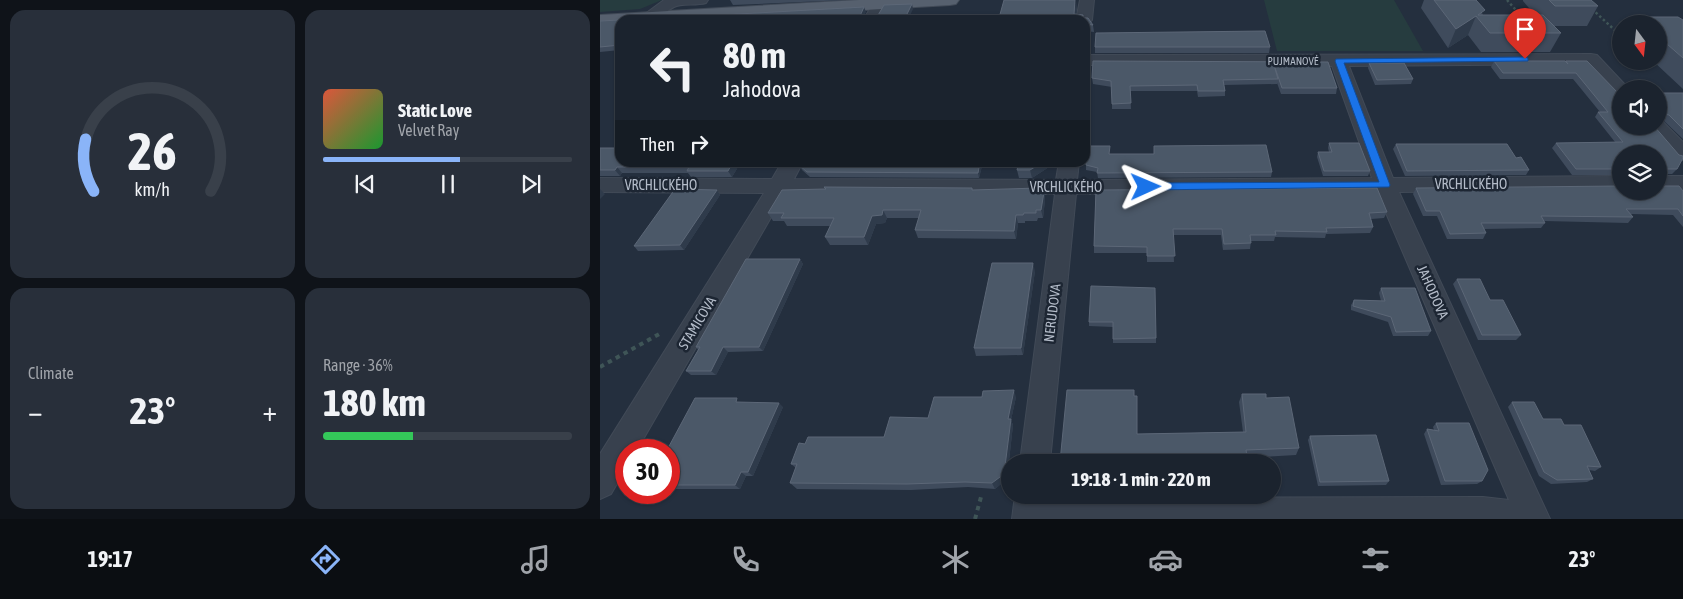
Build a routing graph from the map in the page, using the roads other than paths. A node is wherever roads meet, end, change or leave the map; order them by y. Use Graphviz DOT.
graph roads {
  1 [pos="701,0"];
  2 [pos="950,0"];
  3 [pos="1087,0"];
  4 [pos="674,1"];
  5 [pos="880,4"];
  6 [pos="653,15"];
  7 [pos="685,15"];
  8 [pos="874,15"];
  9 [pos="1085,15"];
  10 [pos="615,19"];
  11 [pos="600,20"];
  12 [pos="1090,60"];
  13 [pos="1339,61"];
  14 [pos="1612,81"];
  15 [pos="1665,135"];
  16 [pos="1683,154"];
  17 [pos="790,167"];
  18 [pos="1067,175"];
  19 [pos="1612,183"];
  20 [pos="1667,183"];
  21 [pos="1683,183"];
  22 [pos="600,185"];
  23 [pos="781,185"];
  24 [pos="1385,185"];
  25 [pos="1036,454"];
  26 [pos="600,483"];
  27 [pos="1030,504"];
  28 [pos="1028,519"];
  29 [pos="1048,519"];
  30 [pos="1533,519"];
  1 -- 4 [label="street"];
  2 -- 5 [label="main road"];
  3 -- 9 [label="street"];
  4 -- 6 [label="street"];
  5 -- 7 [label="main road"];
  5 -- 8 [label="street"];
  10 -- 11 [label="main road"];
  12 -- 13 [label="street, PUJMANOVÉ"];
  13 -- 14 [label="street, PUJMANOVÉ"];
  13 -- 24 [label="street, JAHODOVA"];
  15 -- 16 [label="street"];
  17 -- 23 [label="street, STAMICOVA"];
  18 -- 23 [label="street, VRCHLICKÉHO"];
  18 -- 24 [label="street, VRCHLICKÉHO"];
  18 -- 25 [label="street, NERUDOVA"];
  19 -- 24 [label="street, VRCHLICKÉHO"];
  20 -- 21 [label="street"];
  22 -- 23 [label="street, VRCHLICKÉHO"];
  23 -- 26 [label="street, STAMICOVA"];
  24 -- 30 [label="street, JAHODOVA"];
  27 -- 28 [label="street"];
  29 -- 30 [label="street"];
}
